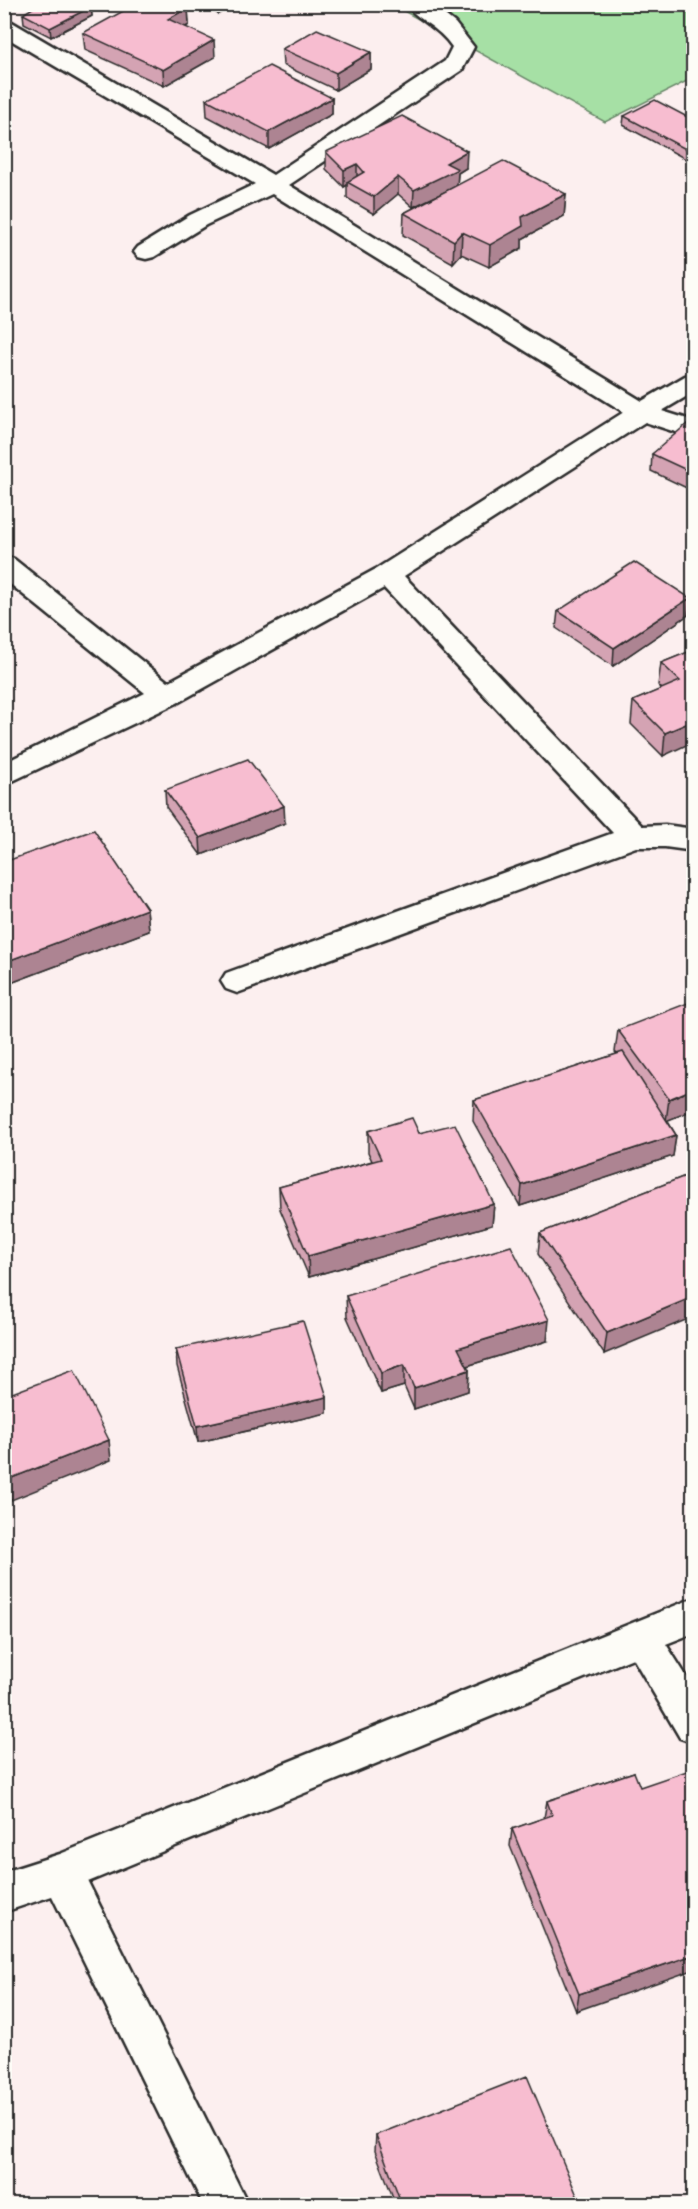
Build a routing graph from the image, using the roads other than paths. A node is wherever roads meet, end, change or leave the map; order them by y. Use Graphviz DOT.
graph roads {
  1 [pos="416,4"];
  2 [pos="4,27"];
  3 [pos="273,185"];
  4 [pos="146,252"];
  5 [pos="693,381"];
  6 [pos="641,412"];
  7 [pos="693,430"];
  8 [pos="4,565"];
  9 [pos="387,574"];
  10 [pos="167,696"];
  11 [pos="4,775"];
  12 [pos="634,837"];
  13 [pos="693,840"];
  14 [pos="237,981"];
  15 [pos="693,1615"];
  16 [pos="641,1637"];
  17 [pos="693,1725"];
  18 [pos="62,1873"];
  19 [pos="4,1892"];
  20 [pos="226,2205"];
  1 -- 3 [label="street"];
  2 -- 3 [label="street"];
  3 -- 4 [label="street"];
  3 -- 6 [label="street"];
  5 -- 6 [label="street"];
  6 -- 7 [label="street"];
  6 -- 9 [label="street"];
  8 -- 10 [label="street"];
  9 -- 10 [label="street"];
  9 -- 12 [label="street"];
  10 -- 11 [label="street"];
  12 -- 13 [label="street"];
  12 -- 14 [label="street"];
  15 -- 16 [label="street"];
  16 -- 17 [label="street"];
  16 -- 18 [label="street"];
  18 -- 19 [label="street"];
  18 -- 20 [label="street"];
}
